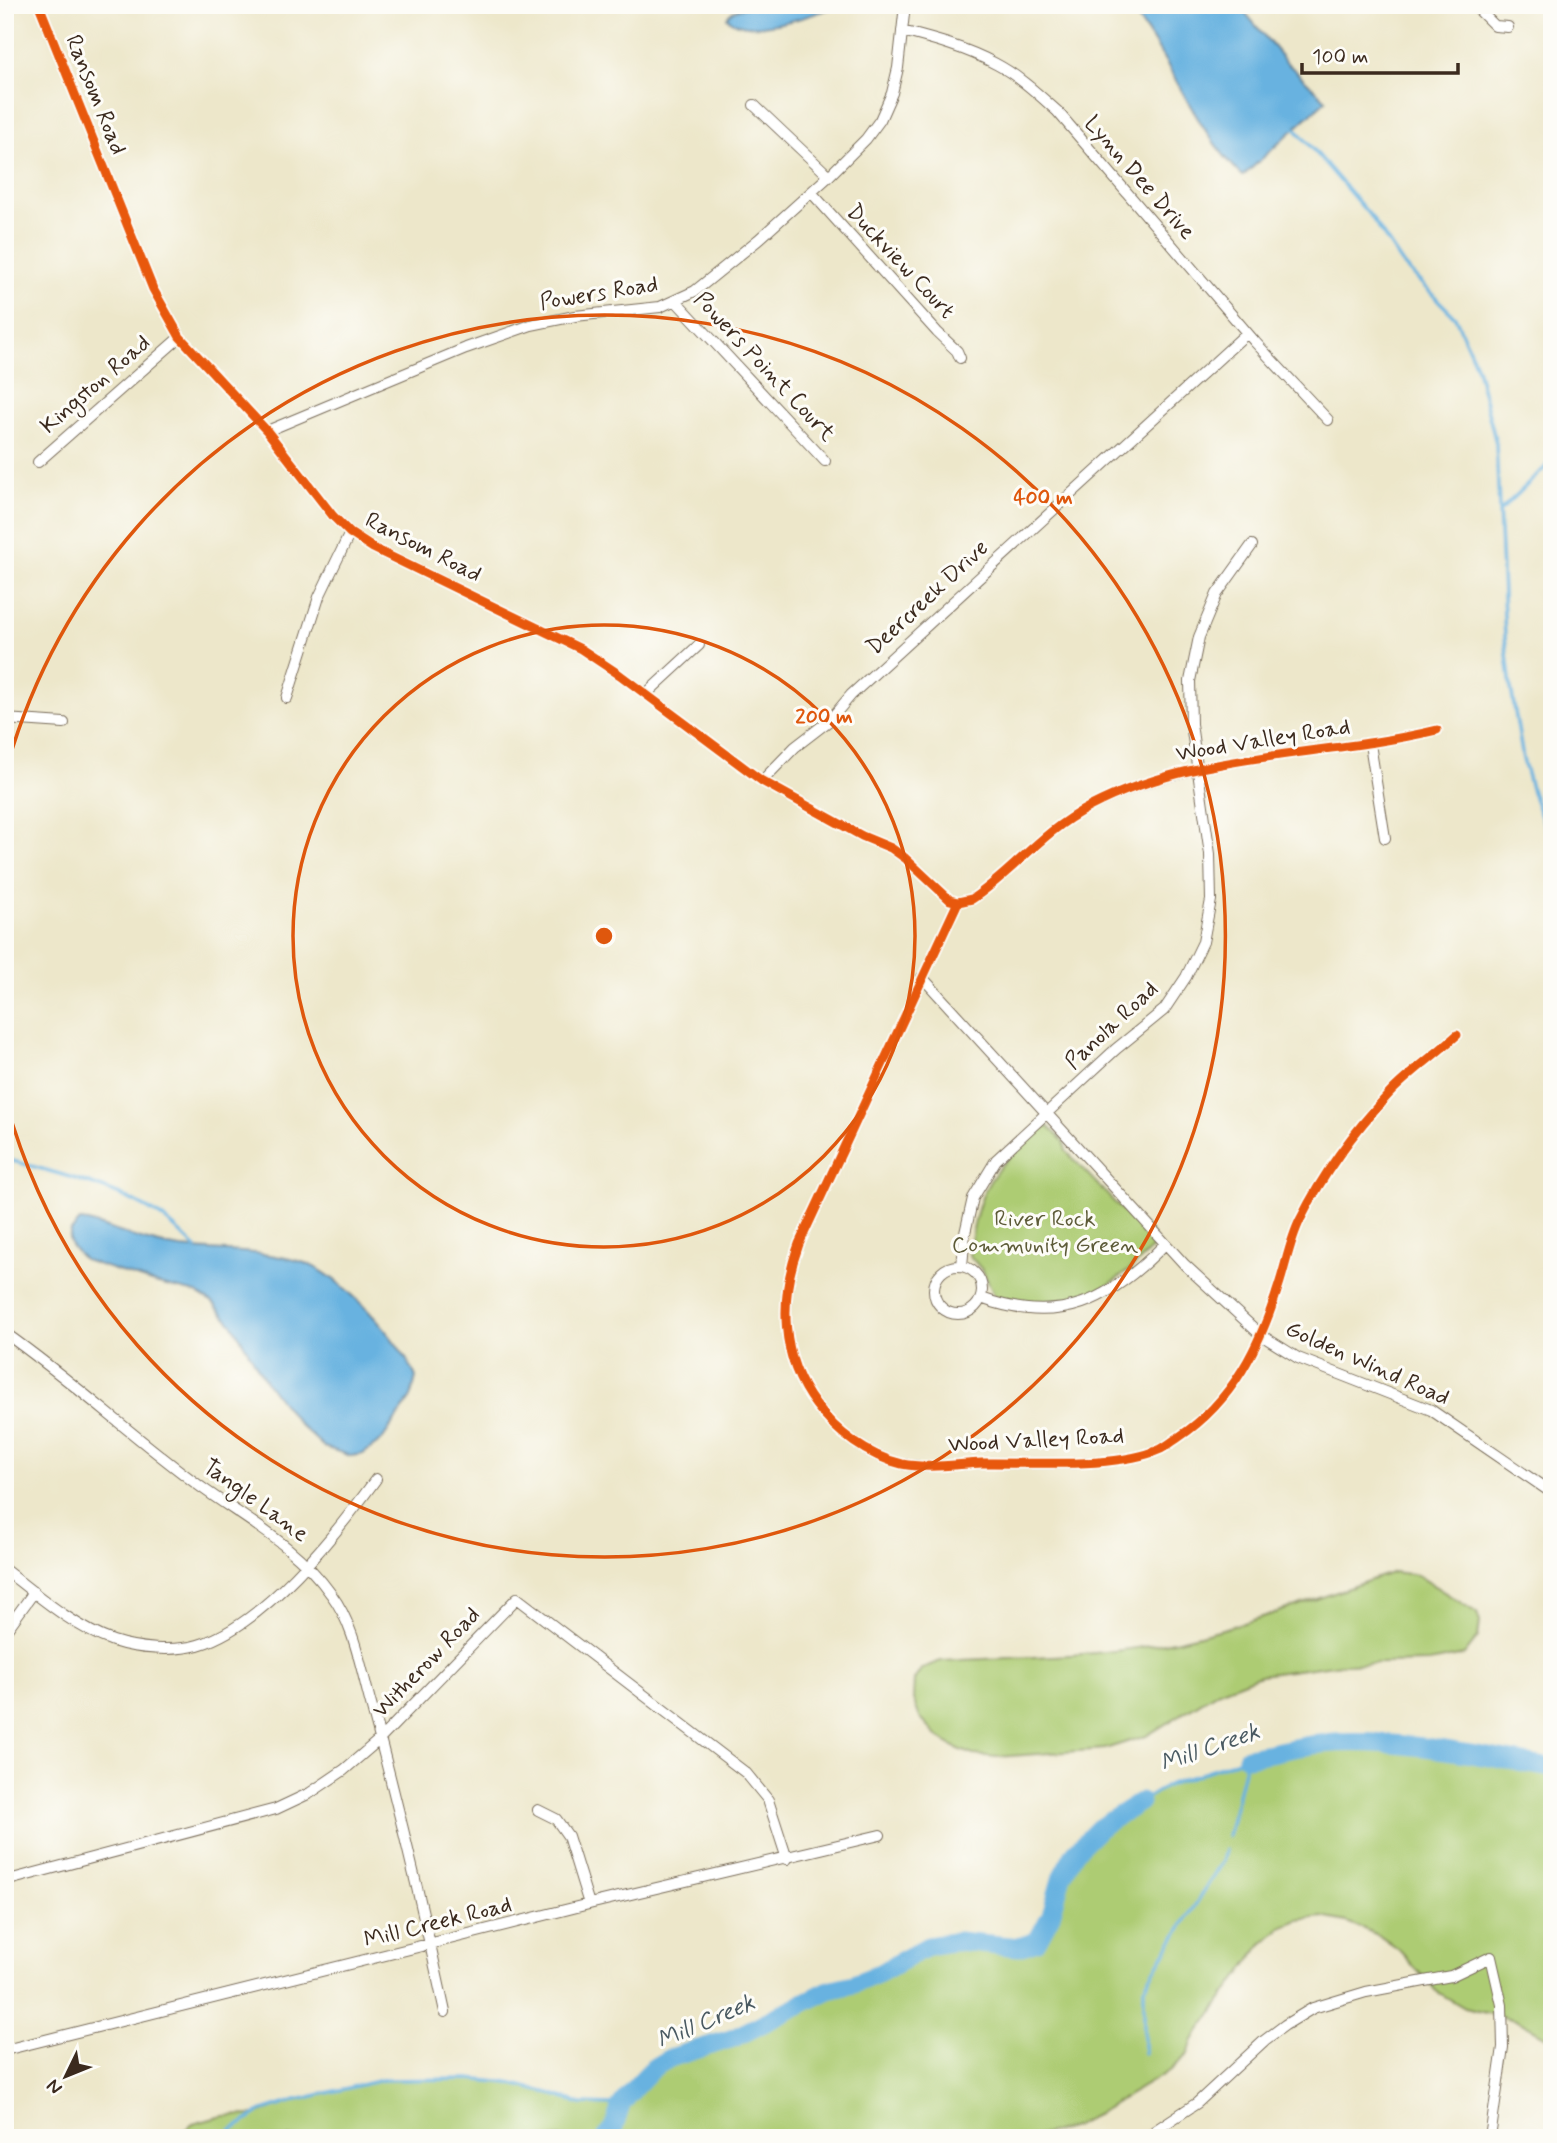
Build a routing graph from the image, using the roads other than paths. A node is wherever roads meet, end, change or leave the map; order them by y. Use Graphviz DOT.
graph roads {
  1 [pos="39,5"];
  2 [pos="905,5"];
  3 [pos="1475,5"];
  4 [pos="1508,27"];
  5 [pos="902,31"];
  6 [pos="754,105"];
  7 [pos="829,176"];
  8 [pos="811,192"];
  9 [pos="675,300"];
  10 [pos="1247,333"];
  11 [pos="180,337"];
  12 [pos="960,358"];
  13 [pos="1328,420"];
  14 [pos="267,430"];
  15 [pos="825,461"];
  16 [pos="38,462"];
  17 [pos="350,533"];
  18 [pos="1252,545"];
  19 [pos="699,645"];
  20 [pos="646,694"];
  21 [pos="287,698"];
  22 [pos="5,719"];
  23 [pos="64,723"];
  24 [pos="1437,730"];
  25 [pos="1370,744"];
  26 [pos="1198,767"];
  27 [pos="762,780"];
  28 [pos="1385,838"];
  29 [pos="961,902"];
  30 [pos="922,977"];
  31 [pos="1457,1035"];
  32 [pos="1046,1113"];
  33 [pos="1165,1244"];
  34 [pos="962,1266"];
  35 [pos="981,1298"];
  36 [pos="5,1333"];
  37 [pos="1261,1335"];
  38 [pos="376,1479"];
  39 [pos="1552,1493"];
  40 [pos="307,1563"];
  41 [pos="5,1570"];
  42 [pos="34,1592"];
  43 [pos="5,1632"];
  44 [pos="380,1739"];
  45 [pos="538,1810"];
  46 [pos="880,1835"];
  47 [pos="787,1858"];
  48 [pos="5,1881"];
  49 [pos="589,1904"];
  50 [pos="431,1945"];
  51 [pos="446,2012"];
  52 [pos="6,2048"];
  53 [pos="1144,2138"];
  54 [pos="1490,2138"];
  1 -- 11 [label="street, Ransom Road"];
  2 -- 5 [label="street"];
  3 -- 4 [label="street"];
  5 -- 7 [label="street, Powers Road"];
  5 -- 10 [label="street, Lynn Dee Drive"];
  6 -- 7 [label="street"];
  7 -- 8 [label="street, Powers Road"];
  8 -- 9 [label="street, Powers Road"];
  8 -- 12 [label="street, Duckview Court"];
  9 -- 14 [label="street, Powers Road"];
  9 -- 15 [label="street, Powers Point Court"];
  10 -- 13 [label="street, Lynn Dee Drive"];
  10 -- 27 [label="street, Deercreek Drive"];
  11 -- 14 [label="street, Ransom Road"];
  11 -- 16 [label="street, Kingston Road"];
  14 -- 17 [label="street, Ransom Road"];
  17 -- 20 [label="street, Ransom Road"];
  17 -- 21 [label="street"];
  18 -- 26 [label="street, Panola Road"];
  19 -- 20 [label="street"];
  20 -- 27 [label="street, Ransom Road"];
  22 -- 23 [label="street"];
  24 -- 25 [label="street, Wood Valley Road"];
  25 -- 26 [label="street, Wood Valley Road"];
  25 -- 28 [label="street"];
  26 -- 29 [label="street, Wood Valley Road"];
  26 -- 32 [label="street, Panola Road"];
  27 -- 29 [label="street, Ransom Road"];
  29 -- 30 [label="street"];
  30 -- 32 [label="street, Golden Wind Road"];
  30 -- 37 [label="street, Wood Valley Road"];
  31 -- 37 [label="street, Wood Valley Road"];
  32 -- 33 [label="street, Golden Wind Road"];
  32 -- 34 [label="street, Panola Road"];
  33 -- 35 [label="street"];
  33 -- 37 [label="street, Golden Wind Road"];
  34 -- 35 [label="street"];
  34 -- 35 [label="street"];
  36 -- 40 [label="street, Tangle Lane"];
  37 -- 39 [label="street, Golden Wind Road"];
  38 -- 40 [label="street"];
  40 -- 42 [label="street"];
  40 -- 44 [label="street, Tangle Lane"];
  41 -- 42 [label="street"];
  42 -- 43 [label="street"];
  44 -- 47 [label="street, Witherow Road"];
  44 -- 48 [label="street, Witherow Road"];
  44 -- 50 [label="street, Tangle Lane"];
  45 -- 49 [label="street"];
  46 -- 47 [label="street, Mill Creek Road"];
  47 -- 49 [label="street, Mill Creek Road"];
  49 -- 50 [label="street, Mill Creek Road"];
  50 -- 51 [label="street, Tangle Lane"];
  50 -- 52 [label="street, Mill Creek Road"];
  53 -- 54 [label="street"];
}
